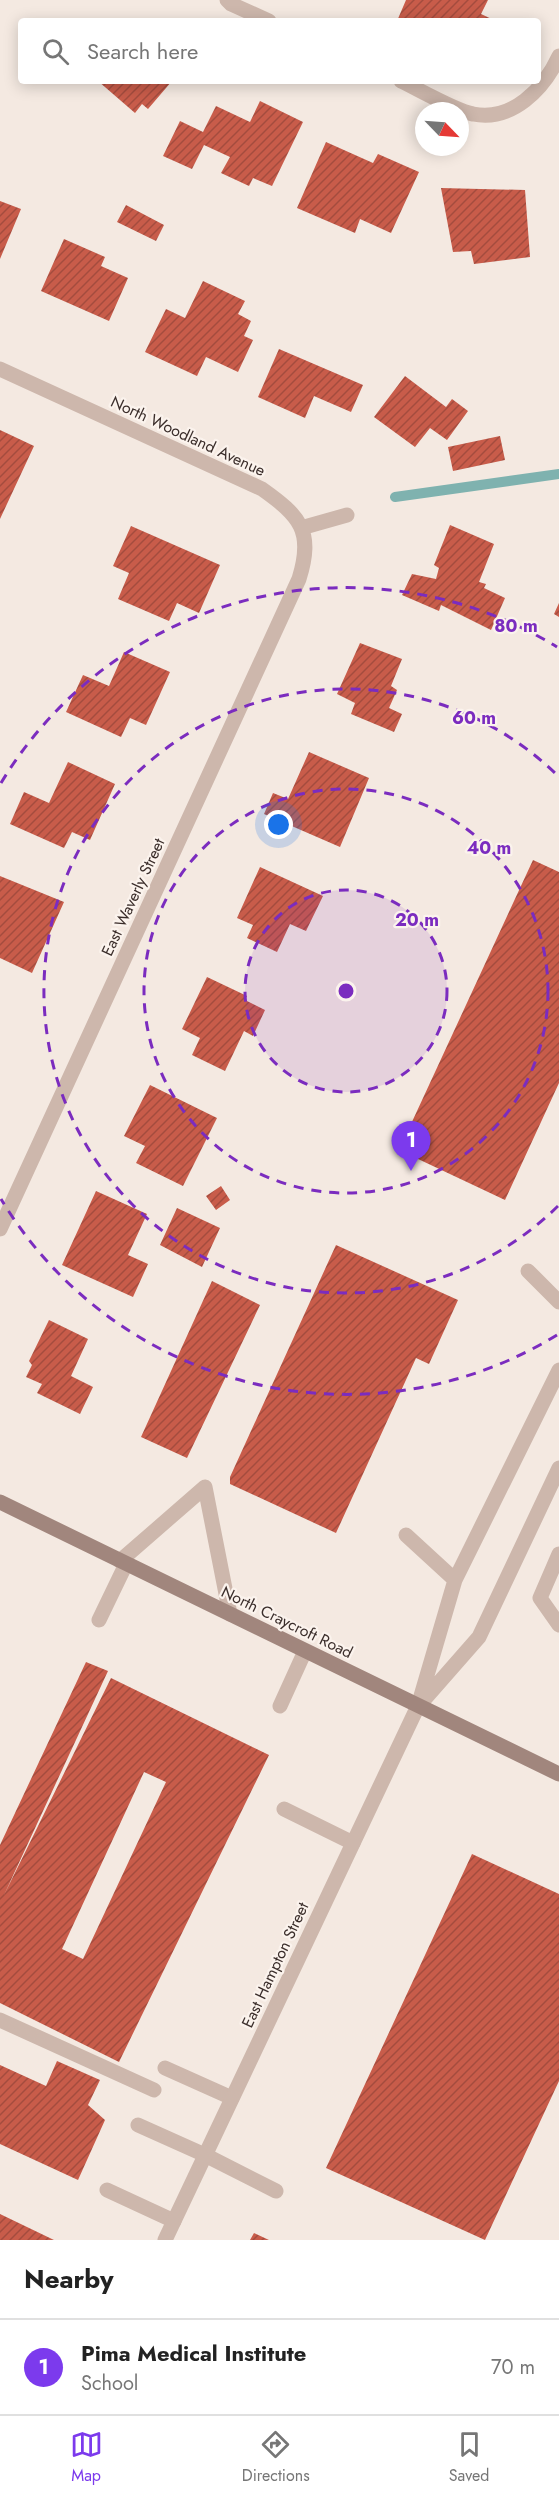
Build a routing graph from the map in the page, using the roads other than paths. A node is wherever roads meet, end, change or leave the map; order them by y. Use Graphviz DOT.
graph roads {
  1 [pos="227,0"];
  2 [pos="262,18"];
  3 [pos="559,56"];
  4 [pos="407,84"];
  5 [pos="541,84"];
  6 [pos="541,84"];
  7 [pos="0,369"];
  8 [pos="347,515"];
  9 [pos="301,528"];
  10 [pos="299,579"];
  11 [pos="0,1229"];
  12 [pos="528,1271"];
  13 [pos="559,1302"];
  14 [pos="559,1370"];
  15 [pos="559,1468"];
  16 [pos="0,1502"];
  17 [pos="406,1535"];
  18 [pos="559,1554"];
  19 [pos="123,1562"];
  20 [pos="455,1580"];
  21 [pos="230,1614"];
  22 [pos="99,1620"];
  23 [pos="559,1625"];
  24 [pos="305,1651"];
  25 [pos="280,1706"];
  26 [pos="418,1706"];
  27 [pos="559,1774"];
  28 [pos="284,1809"];
  29 [pos="353,1843"];
  30 [pos="0,2020"];
  31 [pos="165,2068"];
  32 [pos="154,2090"];
  33 [pos="232,2098"];
  34 [pos="138,2125"];
  35 [pos="205,2155"];
  36 [pos="107,2190"];
  37 [pos="276,2191"];
  38 [pos="174,2221"];
  39 [pos="165,2240"];
  1 -- 2 [label="street"];
  3 -- 5 [label="street"];
  4 -- 6 [label="street"];
  7 -- 9 [label="street, North Woodland Avenue"];
  8 -- 9 [label="street"];
  9 -- 10 [label="street, North Woodland Avenue"];
  10 -- 11 [label="street, East Waverly Street"];
  12 -- 13 [label="street"];
  14 -- 20 [label="street"];
  15 -- 26 [label="street"];
  16 -- 19 [label="main road, North Craycroft Road"];
  17 -- 20 [label="street"];
  18 -- 23 [label="street"];
  19 -- 21 [label="main road, North Craycroft Road"];
  19 -- 21 [label="street"];
  19 -- 22 [label="street"];
  20 -- 26 [label="street"];
  21 -- 24 [label="main road, North Craycroft Road"];
  24 -- 25 [label="street"];
  24 -- 26 [label="main road, North Craycroft Road"];
  26 -- 27 [label="main road, North Craycroft Road"];
  26 -- 29 [label="street, East Hampton Street"];
  28 -- 29 [label="street"];
  29 -- 33 [label="street, East Hampton Street"];
  30 -- 32 [label="street"];
  31 -- 33 [label="street"];
  33 -- 35 [label="street, East Hampton Street"];
  34 -- 35 [label="street"];
  35 -- 37 [label="street"];
  35 -- 38 [label="street, East Hampton Street"];
  36 -- 38 [label="street"];
  38 -- 39 [label="street, East Hampton Street"];
}
